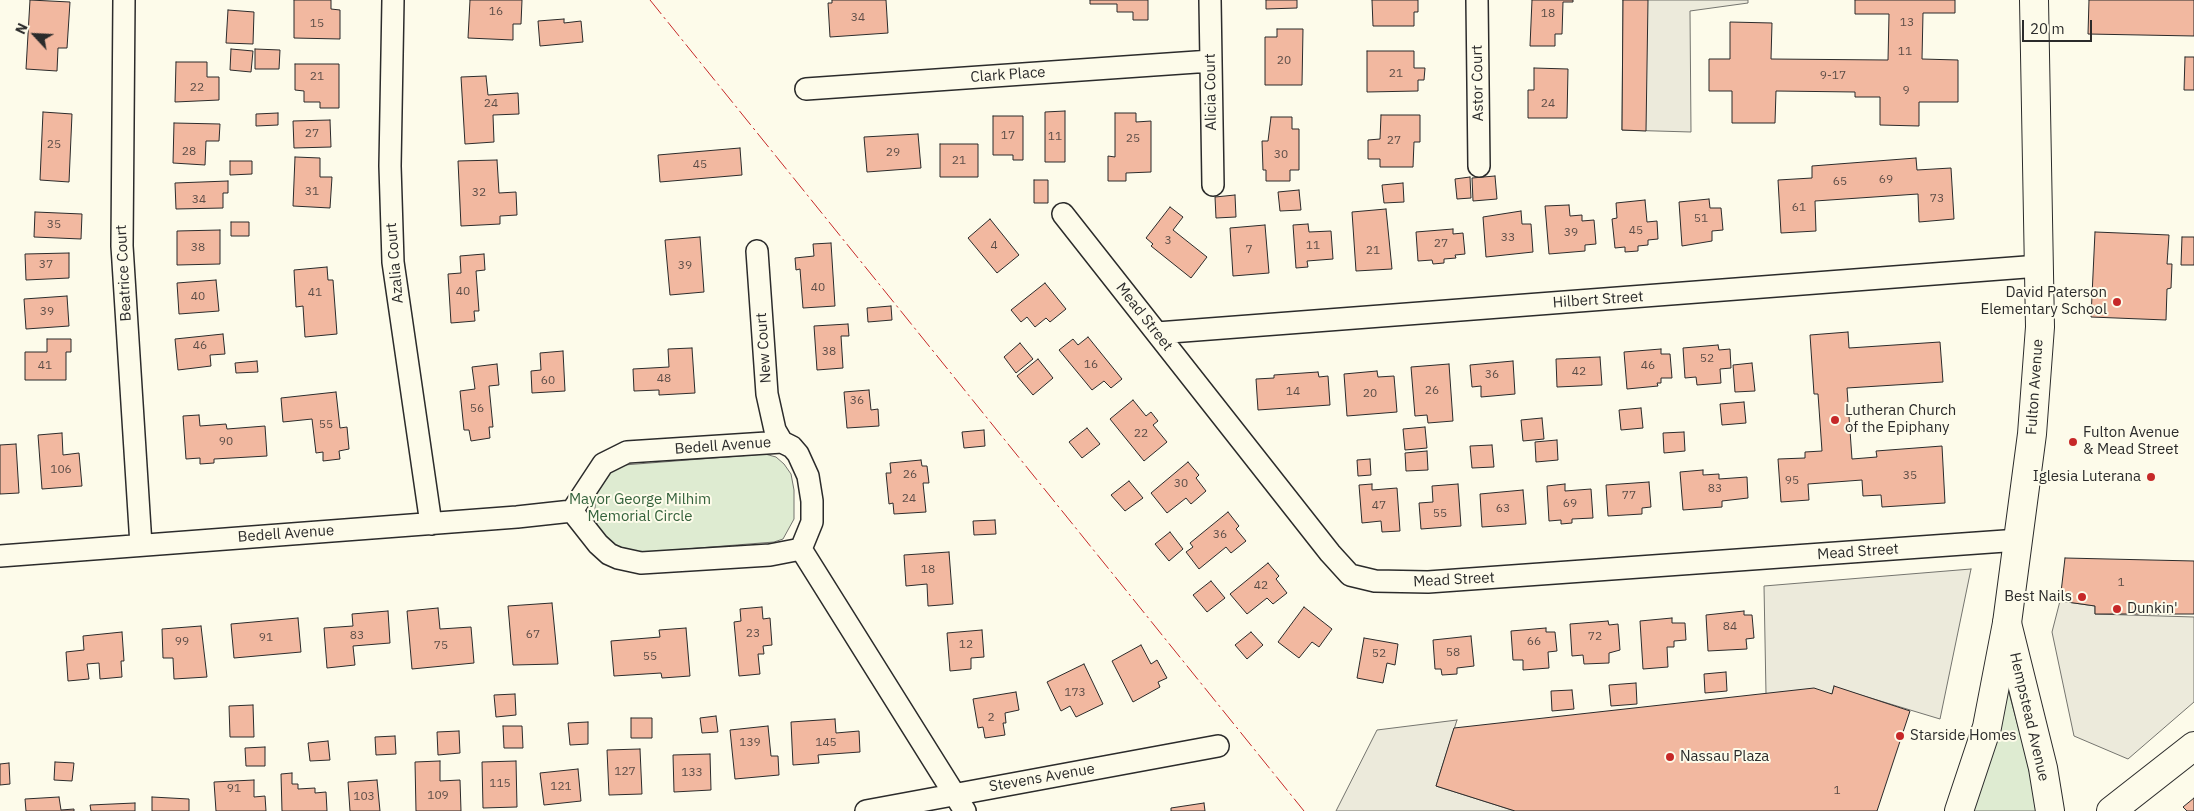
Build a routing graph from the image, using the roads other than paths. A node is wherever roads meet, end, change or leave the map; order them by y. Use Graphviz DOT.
graph roads {
  1 [pos="124,0"];
  2 [pos="394,0"];
  3 [pos="1210,0"];
  4 [pos="1477,0"];
  5 [pos="2034,0"];
  6 [pos="1211,61"];
  7 [pos="806,89"];
  8 [pos="1479,166"];
  9 [pos="1213,185"];
  10 [pos="1063,214"];
  11 [pos="757,251"];
  12 [pos="2039,266"];
  13 [pos="1157,333"];
  14 [pos="782,442"];
  15 [pos="572,511"];
  16 [pos="430,524"];
  17 [pos="2019,540"];
  18 [pos="141,545"];
  19 [pos="801,549"];
  20 [pos="0,556"];
  21 [pos="2007,623"];
  22 [pos="1218,746"];
  23 [pos="2194,746"];
  24 [pos="960,802"];
  25 [pos="866,811"];
  26 [pos="1959,811"];
  27 [pos="2050,811"];
  28 [pos="2111,811"];
  1 -- 18 [label="street, Beatrice Court"];
  2 -- 16 [label="street, Azalia Court"];
  3 -- 6 [label="street, Alicia Court"];
  4 -- 8 [label="street, Astor Court"];
  5 -- 12 [label="main road, Fulton Avenue"];
  6 -- 7 [label="street, Clark Place"];
  6 -- 9 [label="street, Alicia Court"];
  10 -- 13 [label="street, Mead Street"];
  11 -- 14 [label="street, New Court"];
  12 -- 13 [label="street, Hilbert Street"];
  12 -- 17 [label="main road, Fulton Avenue"];
  13 -- 17 [label="street, Mead Street"];
  14 -- 15 [label="street, Bedell Avenue"];
  14 -- 19 [label="street, Bedell Avenue"];
  15 -- 16 [label="street, Bedell Avenue"];
  15 -- 19 [label="street"];
  16 -- 18 [label="street, Bedell Avenue"];
  17 -- 21 [label="main road, Fulton Avenue"];
  18 -- 20 [label="street, Bedell Avenue"];
  19 -- 24 [label="street"];
  21 -- 26 [label="main road, Fulton Avenue"];
  21 -- 27 [label="main road, Hempstead Avenue"];
  22 -- 24 [label="street, Stevens Avenue"];
  23 -- 28 [label="main road"];
  24 -- 25 [label="street, Stevens Avenue"];
}
